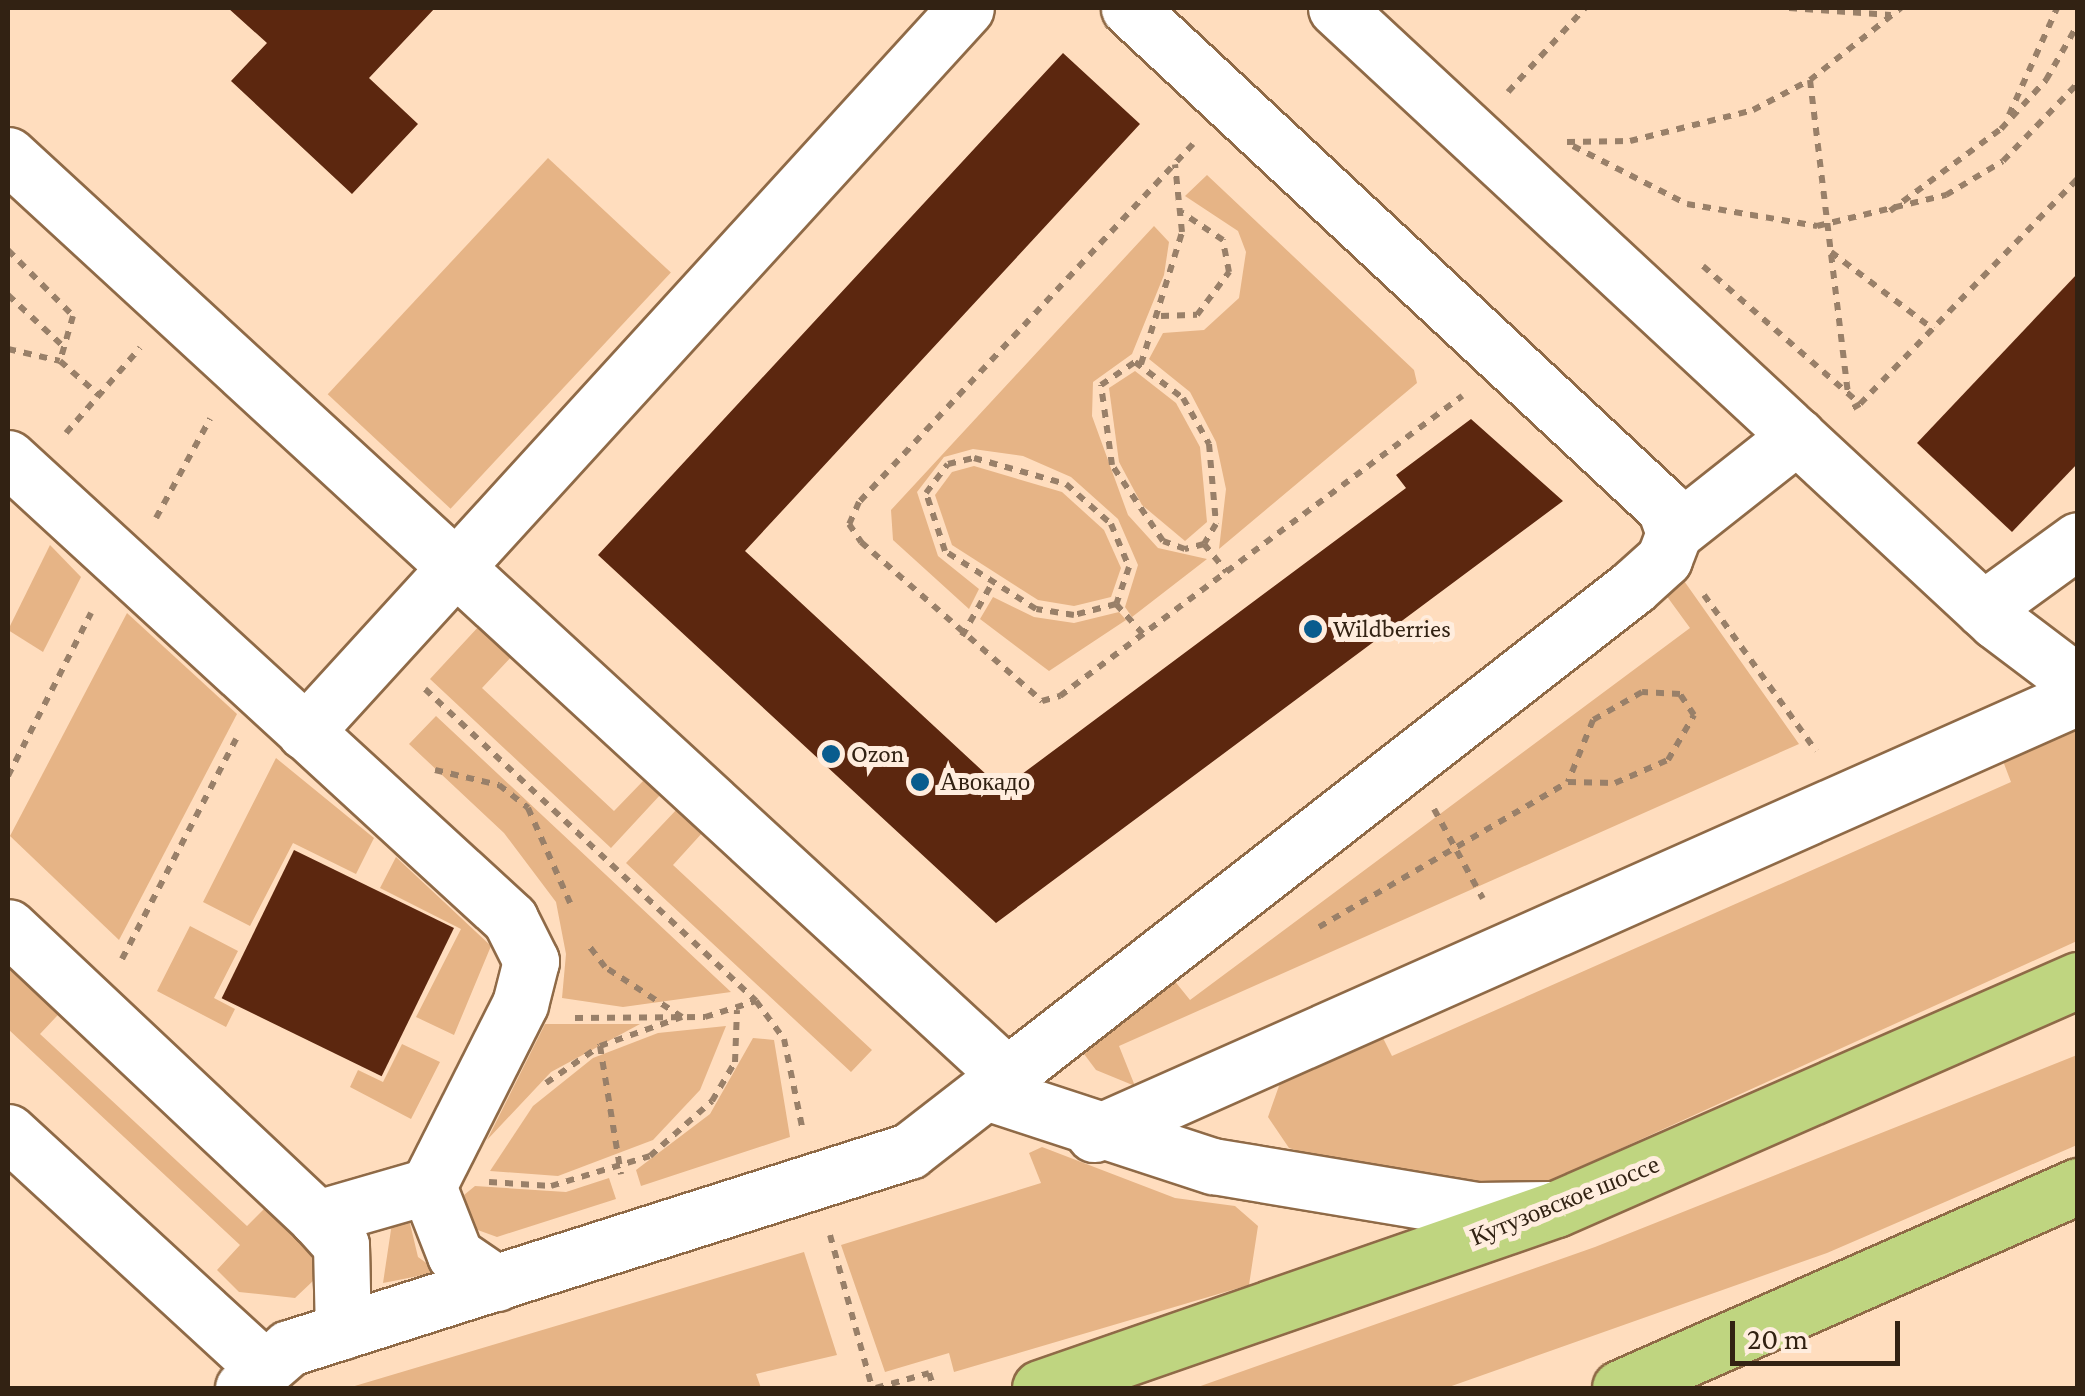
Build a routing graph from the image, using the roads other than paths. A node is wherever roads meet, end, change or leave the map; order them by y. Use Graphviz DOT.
graph roads {
  1 [pos="966,8"];
  2 [pos="1129,8"];
  3 [pos="1336,8"];
  4 [pos="8,155"];
  5 [pos="1797,436"];
  6 [pos="18,467"];
  7 [pos="2078,540"];
  8 [pos="1669,546"];
  9 [pos="455,567"];
  10 [pos="1984,609"];
  11 [pos="2078,683"];
  12 [pos="2078,697"];
  13 [pos="305,732"];
  14 [pos="8,926"];
  15 [pos="2078,980"];
  16 [pos="997,1084"];
  17 [pos="8,1132"];
  18 [pos="1094,1134"];
  19 [pos="450,1181"];
  20 [pos="2078,1186"];
  21 [pos="1556,1209"];
  22 [pos="317,1218"];
  23 [pos="496,1283"];
  24 [pos="343,1331"];
  25 [pos="252,1377"];
  26 [pos="1040,1388"];
  27 [pos="1620,1388"];
  1 -- 9 [label="lane"];
  2 -- 8 [label="lane"];
  3 -- 5 [label="lane"];
  4 -- 9 [label="lane"];
  5 -- 8 [label="lane"];
  5 -- 10 [label="lane"];
  6 -- 13 [label="lane"];
  7 -- 10 [label="lane"];
  8 -- 16 [label="lane"];
  9 -- 13 [label="lane"];
  9 -- 16 [label="lane"];
  10 -- 11 [label="lane"];
  12 -- 18 [label="lane"];
  13 -- 19 [label="lane"];
  14 -- 22 [label="lane"];
  15 -- 21 [label="main road, Кутузовское шоссе"];
  16 -- 18 [label="lane"];
  16 -- 23 [label="lane"];
  17 -- 25 [label="lane"];
  18 -- 21 [label="lane"];
  19 -- 22 [label="lane"];
  19 -- 23 [label="lane"];
  20 -- 27 [label="main road"];
  21 -- 26 [label="main road, Кутузовское шоссе"];
  22 -- 24 [label="lane"];
  23 -- 24 [label="lane"];
  24 -- 25 [label="lane"];
}
